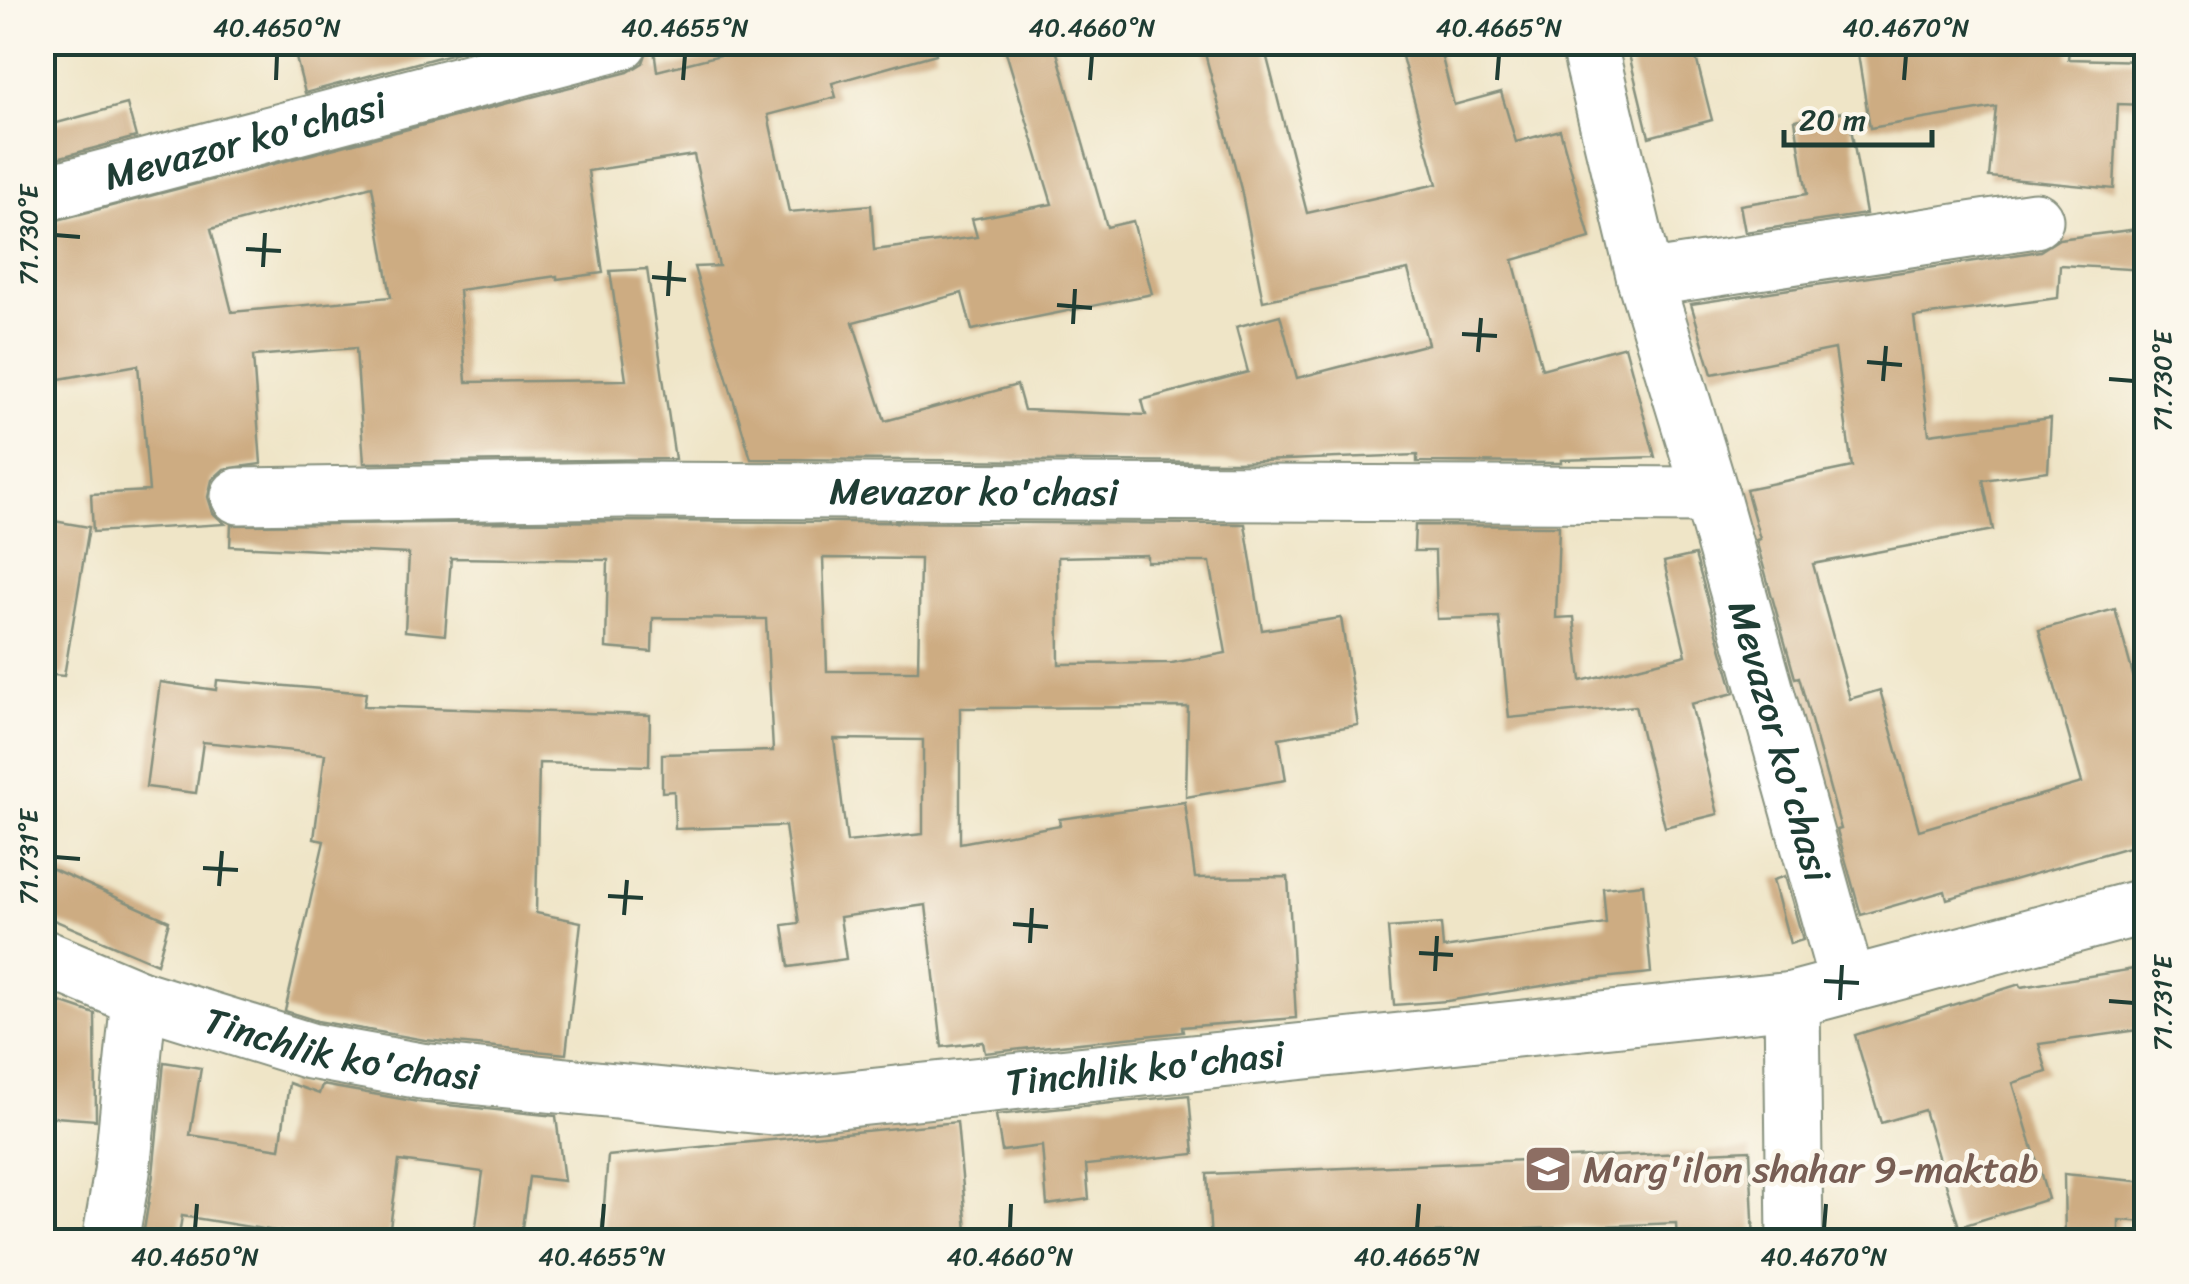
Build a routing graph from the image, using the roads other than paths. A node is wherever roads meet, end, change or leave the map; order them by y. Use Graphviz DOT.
graph roads {
  1 [pos="620,42"];
  2 [pos="1588,42"];
  3 [pos="42,194"];
  4 [pos="2034,220"];
  5 [pos="1645,280"];
  6 [pos="1711,495"];
  7 [pos="239,496"];
  8 [pos="2146,906"];
  9 [pos="42,957"];
  10 [pos="1848,985"];
  11 [pos="139,998"];
  12 [pos="1792,1000"];
  13 [pos="110,1242"];
  14 [pos="1795,1242"];
  1 -- 3 [label="street, Mevazor ko'chasi"];
  2 -- 5 [label="street, Mevazor ko'chasi"];
  4 -- 5 [label="street"];
  5 -- 6 [label="street, Mevazor ko'chasi"];
  6 -- 7 [label="street, Mevazor ko'chasi"];
  6 -- 10 [label="street, Mevazor ko'chasi"];
  8 -- 10 [label="street, Tinchlik ko'chasi"];
  9 -- 11 [label="street, Tinchlik ko'chasi"];
  10 -- 12 [label="street, Tinchlik ko'chasi"];
  11 -- 12 [label="street, Tinchlik ko'chasi"];
  11 -- 13 [label="street"];
  12 -- 14 [label="street"];
}
